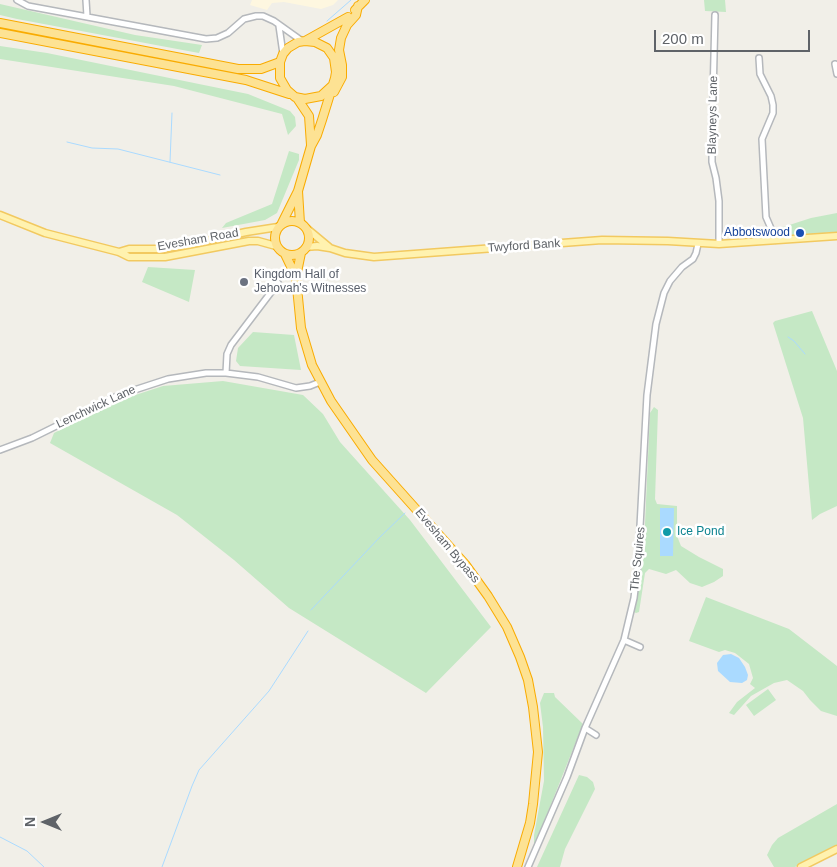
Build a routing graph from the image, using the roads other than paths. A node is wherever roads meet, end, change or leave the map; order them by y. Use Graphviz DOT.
graph roads {
  1 [pos="17,0"];
  2 [pos="86,0"];
  3 [pos="365,0"];
  4 [pos="358,6"];
  5 [pos="714,15"];
  6 [pos="87,16"];
  7 [pos="348,17"];
  8 [pos="0,23"];
  9 [pos="279,26"];
  10 [pos="0,33"];
  11 [pos="303,41"];
  12 [pos="281,58"];
  13 [pos="334,58"];
  14 [pos="759,58"];
  15 [pos="333,85"];
  16 [pos="294,96"];
  17 [pos="328,102"];
  18 [pos="311,146"];
  19 [pos="298,191"];
  20 [pos="0,215"];
  21 [pos="280,225"];
  22 [pos="302,225"];
  23 [pos="837,236"];
  24 [pos="776,240"];
  25 [pos="698,244"];
  26 [pos="719,244"];
  27 [pos="276,246"];
  28 [pos="330,248"];
  29 [pos="304,250"];
  30 [pos="119,252"];
  31 [pos="285,254"];
  32 [pos="296,277"];
  33 [pos="278,282"];
  34 [pos="226,372"];
  35 [pos="320,382"];
  36 [pos="0,450"];
  37 [pos="624,640"];
  38 [pos="640,647"];
  39 [pos="585,728"];
  40 [pos="596,735"];
  41 [pos="837,849"];
  42 [pos="518,867"];
  43 [pos="528,867"];
  44 [pos="801,867"];
  1 -- 6 [label="street"];
  2 -- 6 [label="street"];
  3 -- 4 [label="highway"];
  4 -- 7 [label="highway"];
  4 -- 17 [label="highway"];
  5 -- 26 [label="street, Blayneys Lane"];
  6 -- 9 [label="street"];
  7 -- 11 [label="highway"];
  7 -- 13 [label="highway"];
  8 -- 12 [label="highway"];
  9 -- 11 [label="street"];
  9 -- 12 [label="street"];
  10 -- 16 [label="highway"];
  11 -- 12 [label="highway"];
  11 -- 13 [label="highway"];
  12 -- 16 [label="highway"];
  13 -- 15 [label="highway"];
  14 -- 24 [label="street"];
  15 -- 16 [label="highway"];
  15 -- 17 [label="highway"];
  16 -- 18 [label="highway"];
  17 -- 18 [label="highway"];
  18 -- 19 [label="highway"];
  19 -- 21 [label="highway"];
  19 -- 22 [label="highway"];
  20 -- 30 [label="main road, Evesham Road"];
  21 -- 22 [label="highway"];
  21 -- 27 [label="highway"];
  21 -- 30 [label="main road, Evesham Road"];
  22 -- 28 [label="main road, Twyford Bank"];
  22 -- 29 [label="highway"];
  23 -- 24 [label="main road, Twyford Bank"];
  24 -- 26 [label="main road, Twyford Bank"];
  25 -- 26 [label="main road, Twyford Bank"];
  25 -- 28 [label="main road, Twyford Bank"];
  25 -- 37 [label="street, The Squires"];
  27 -- 30 [label="main road, Evesham Road"];
  27 -- 31 [label="highway"];
  28 -- 29 [label="main road, Twyford Bank"];
  29 -- 31 [label="highway"];
  29 -- 32 [label="highway, Evesham Bypass"];
  31 -- 32 [label="highway, Evesham Bypass"];
  32 -- 35 [label="highway, Evesham Bypass"];
  33 -- 34 [label="street"];
  34 -- 35 [label="street, Lenchwick Lane"];
  34 -- 36 [label="street, Lenchwick Lane"];
  35 -- 42 [label="highway, Evesham Bypass"];
  37 -- 38 [label="street"];
  37 -- 39 [label="street, The Squires"];
  39 -- 40 [label="street"];
  39 -- 43 [label="street, The Squires"];
  41 -- 44 [label="main road"];
}
